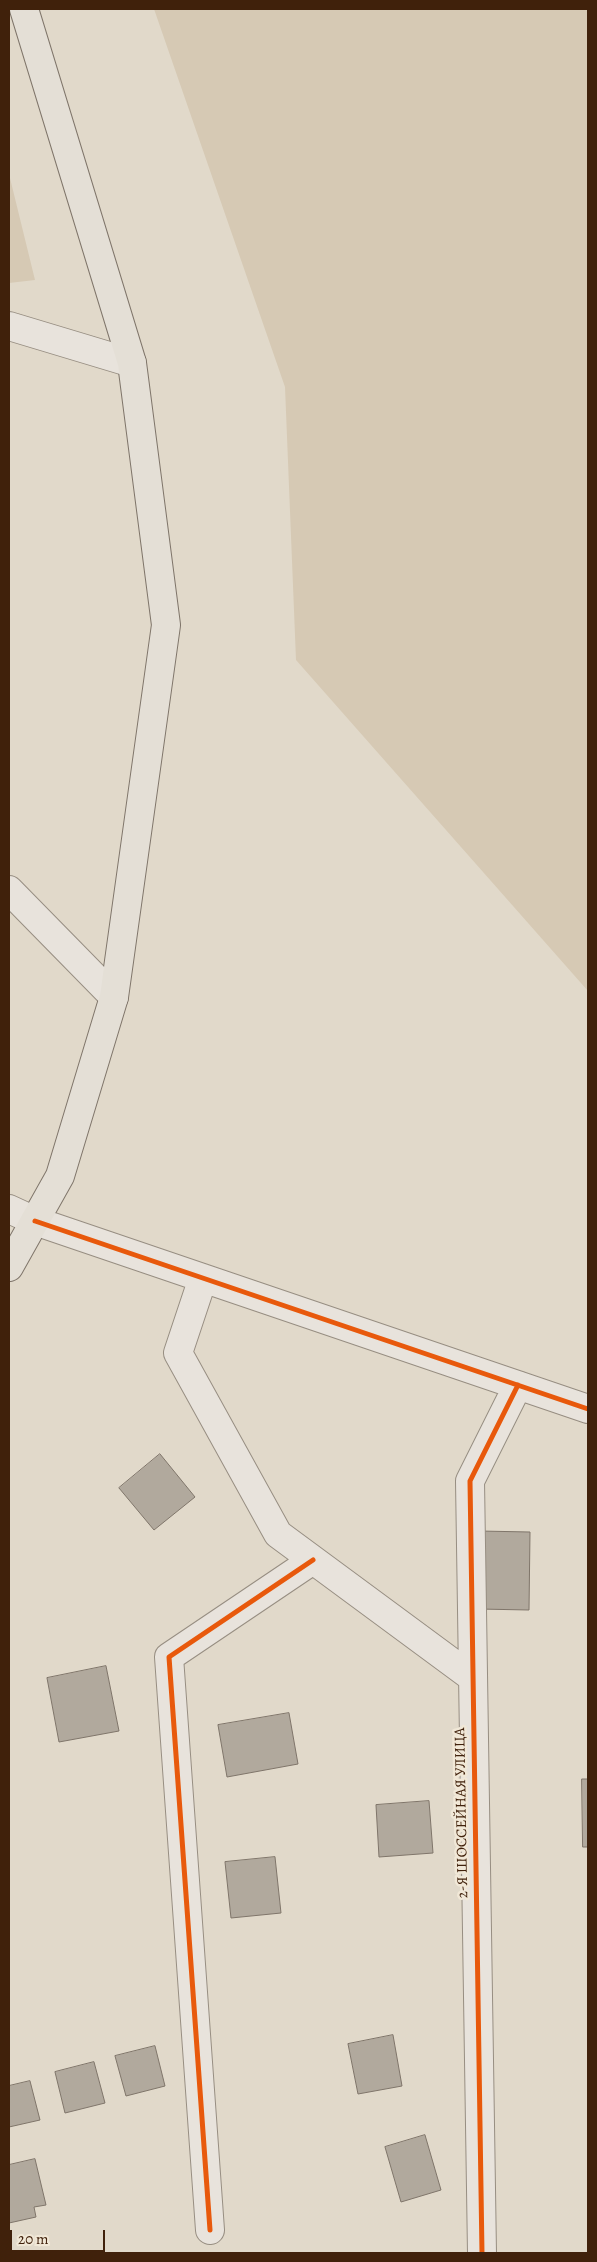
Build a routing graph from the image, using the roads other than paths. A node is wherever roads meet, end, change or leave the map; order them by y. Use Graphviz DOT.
graph roads {
  1 [pos="24,9"];
  2 [pos="9,326"];
  3 [pos="132,363"];
  4 [pos="9,890"];
  5 [pos="114,997"];
  6 [pos="9,1209"];
  7 [pos="35,1221"];
  8 [pos="9,1267"];
  9 [pos="203,1278"];
  10 [pos="518,1385"];
  11 [pos="588,1409"];
  12 [pos="313,1560"];
  13 [pos="472,1678"];
  14 [pos="210,2230"];
  15 [pos="482,2253"];
  1 -- 3 [label="main road"];
  2 -- 3 [label="street"];
  3 -- 5 [label="main road"];
  4 -- 5 [label="street"];
  5 -- 7 [label="main road"];
  6 -- 7 [label="street"];
  7 -- 8 [label="main road"];
  7 -- 9 [label="street"];
  9 -- 10 [label="street"];
  9 -- 12 [label="street"];
  10 -- 11 [label="street"];
  10 -- 13 [label="street, 2-Я ШОССЕЙНАЯ УЛИЦА"];
  12 -- 13 [label="street"];
  12 -- 14 [label="street"];
  13 -- 15 [label="street, 2-Я ШОССЕЙНАЯ УЛИЦА"];
}
